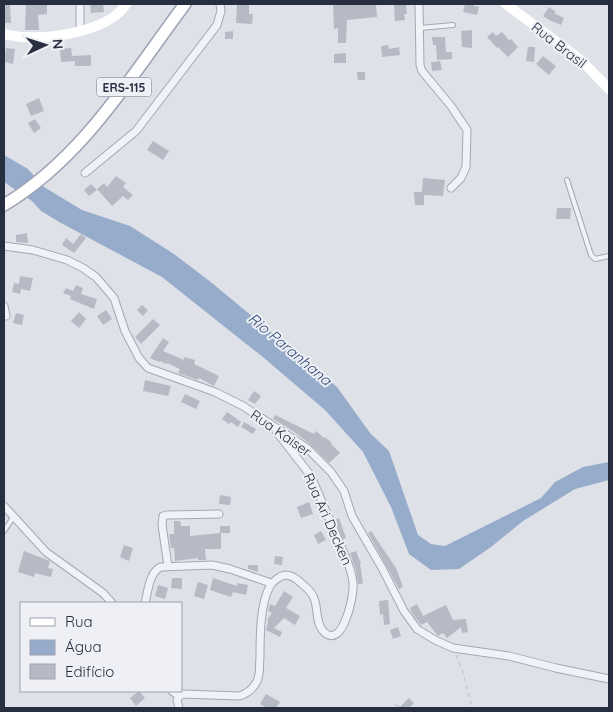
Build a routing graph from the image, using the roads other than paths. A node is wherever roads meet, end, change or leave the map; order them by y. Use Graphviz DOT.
graph roads {
  1 [pos="80,4"];
  2 [pos="185,4"];
  3 [pos="220,4"];
  4 [pos="419,4"];
  5 [pos="506,4"];
  6 [pos="127,5"];
  7 [pos="453,25"];
  8 [pos="420,28"];
  9 [pos="80,30"];
  10 [pos="4,34"];
  11 [pos="609,89"];
  12 [pos="85,173"];
  13 [pos="566,180"];
  14 [pos="451,188"];
  15 [pos="4,205"];
  16 [pos="4,246"];
  17 [pos="609,256"];
  18 [pos="4,306"];
  19 [pos="6,316"];
  20 [pos="273,427"];
  21 [pos="4,506"];
  22 [pos="219,514"];
  23 [pos="14,516"];
  24 [pos="4,531"];
  25 [pos="168,566"];
  26 [pos="271,583"];
  27 [pos="111,602"];
  28 [pos="145,602"];
  29 [pos="609,679"];
  30 [pos="173,692"];
  31 [pos="179,696"];
  32 [pos="179,708"];
  1 -- 9 [label="street"];
  2 -- 15 [label="main road, ERS-115"];
  3 -- 12 [label="street"];
  4 -- 8 [label="street"];
  5 -- 11 [label="street, Rua Brasil"];
  6 -- 9 [label="street"];
  7 -- 8 [label="lane"];
  8 -- 14 [label="street"];
  9 -- 10 [label="street"];
  13 -- 17 [label="lane"];
  16 -- 20 [label="street, Rua Kaiser"];
  18 -- 19 [label="street"];
  20 -- 26 [label="street, Rua Ari Decken"];
  20 -- 29 [label="street, Rua Kaiser"];
  21 -- 23 [label="street"];
  22 -- 25 [label="street"];
  23 -- 24 [label="lane"];
  23 -- 27 [label="street"];
  25 -- 26 [label="street"];
  25 -- 28 [label="street"];
  26 -- 31 [label="street"];
  30 -- 31 [label="street"];
  31 -- 32 [label="street"];
}
